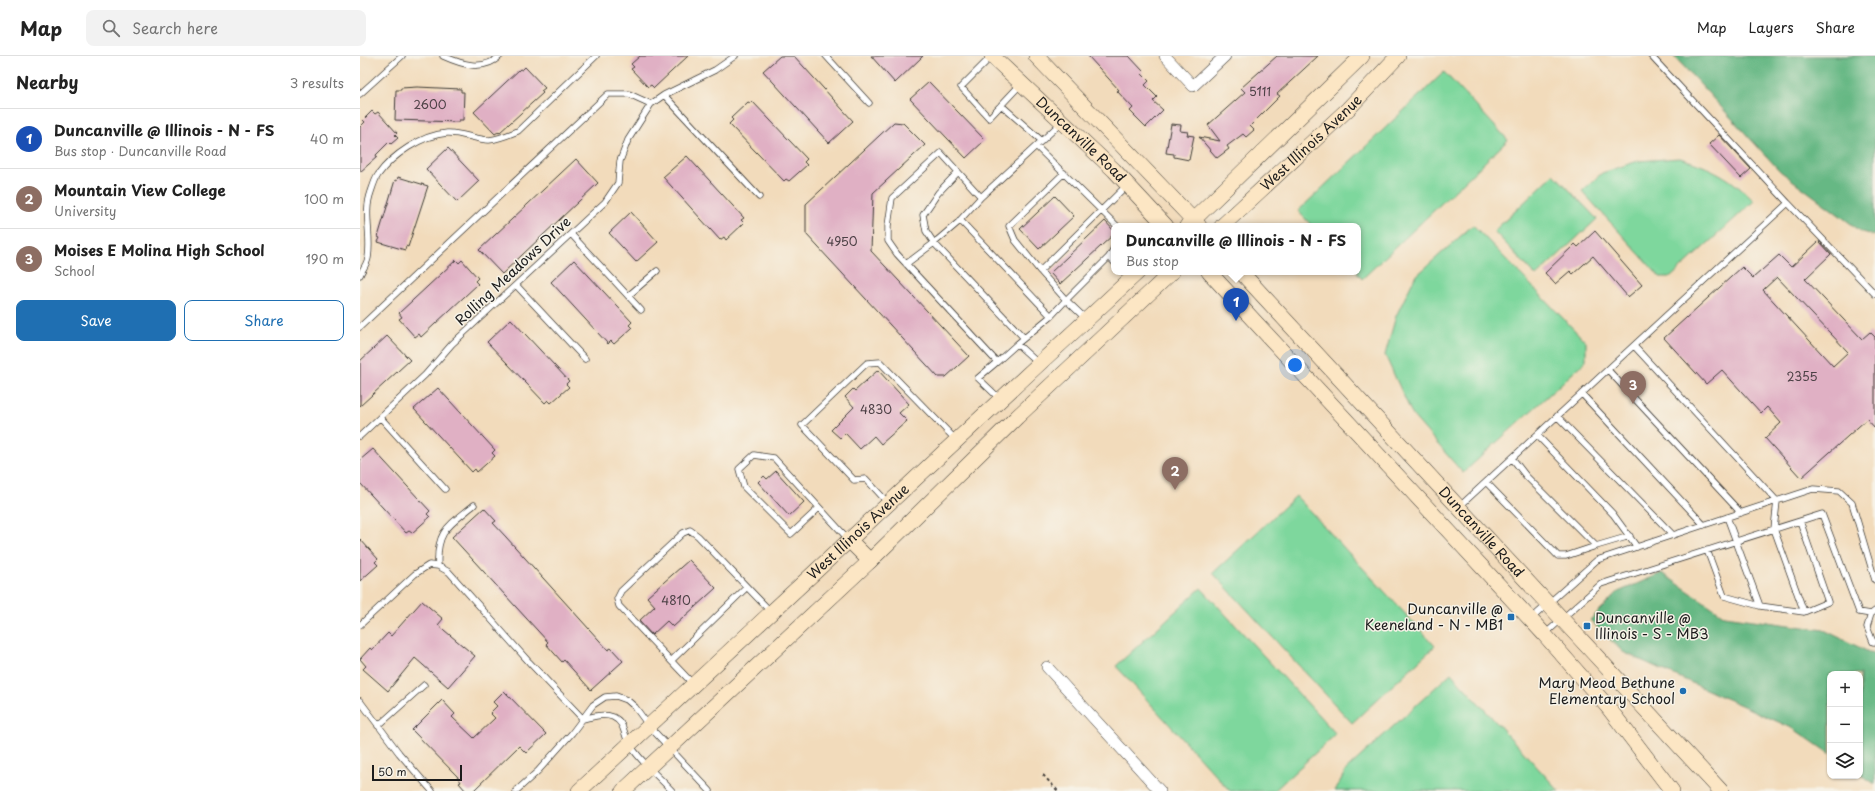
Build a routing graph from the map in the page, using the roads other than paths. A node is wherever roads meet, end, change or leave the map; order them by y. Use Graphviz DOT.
graph roads {
  1 [pos="402,56"];
  2 [pos="443,56"];
  3 [pos="500,56"];
  4 [pos="596,56"];
  5 [pos="735,56"];
  6 [pos="826,56"];
  7 [pos="992,56"];
  8 [pos="1036,56"];
  9 [pos="1165,56"];
  10 [pos="1225,56"];
  11 [pos="1362,56"];
  12 [pos="1398,56"];
  13 [pos="1651,56"];
  14 [pos="1021,84"];
  15 [pos="360,94"];
  16 [pos="664,95"];
  17 [pos="869,103"];
  18 [pos="651,104"];
  19 [pos="1001,105"];
  20 [pos="1063,122"];
  21 [pos="1042,141"];
  22 [pos="1036,146"];
  23 [pos="958,172"];
  24 [pos="1064,173"];
  25 [pos="1127,184"];
  26 [pos="759,197"];
  27 [pos="981,197"];
  28 [pos="1788,203"];
  29 [pos="1101,211"];
  30 [pos="961,220"];
  31 [pos="1114,223"];
  32 [pos="1163,223"];
  33 [pos="1192,223"];
  34 [pos="1194,223"];
  35 [pos="1225,223"];
  36 [pos="571,234"];
  37 [pos="934,243"];
  38 [pos="1111,253"];
  39 [pos="1109,257"];
  40 [pos="906,264"];
  41 [pos="657,271"];
  42 [pos="1040,271"];
  43 [pos="360,275"];
  44 [pos="1169,275"];
  45 [pos="1212,275"];
  46 [pos="1244,275"];
  47 [pos="1132,276"];
  48 [pos="516,285"];
  49 [pos="1875,294"];
  50 [pos="628,296"];
  51 [pos="1066,300"];
  52 [pos="641,310"];
  53 [pos="1050,316"];
  54 [pos="1086,320"];
  55 [pos="360,327"];
  56 [pos="1024,338"];
  57 [pos="1017,344"];
  58 [pos="1634,346"];
  59 [pos="585,359"];
  60 [pos="997,362"];
  61 [pos="1039,364"];
  62 [pos="1608,370"];
  63 [pos="1582,394"];
  64 [pos="1000,400"];
  65 [pos="1557,416"];
  66 [pos="380,417"];
  67 [pos="1017,417"];
  68 [pos="1537,435"];
  69 [pos="360,436"];
  70 [pos="956,441"];
  71 [pos="1512,458"];
  72 [pos="1486,482"];
  73 [pos="445,489"];
  74 [pos="1777,501"];
  75 [pos="889,503"];
  76 [pos="474,505"];
  77 [pos="819,508"];
  78 [pos="1458,508"];
  79 [pos="1741,513"];
  80 [pos="1727,517"];
  81 [pos="1800,521"];
  82 [pos="1704,525"];
  83 [pos="1774,529"];
  84 [pos="1673,535"];
  85 [pos="1630,536"];
  86 [pos="849,540"];
  87 [pos="1735,541"];
  88 [pos="1596,546"];
  89 [pos="1636,547"];
  90 [pos="1707,550"];
  91 [pos="870,561"];
  92 [pos="438,566"];
  93 [pos="1875,580"];
  94 [pos="747,587"];
  95 [pos="1547,604"];
  96 [pos="1760,606"];
  97 [pos="771,612"];
  98 [pos="1804,612"];
  99 [pos="1873,612"];
  100 [pos="1530,620"];
  101 [pos="1562,620"];
  102 [pos="360,625"];
  103 [pos="1544,634"];
  104 [pos="1875,642"];
  105 [pos="671,661"];
  106 [pos="1047,667"];
  107 [pos="694,684"];
  108 [pos="424,685"];
  109 [pos="360,701"];
  110 [pos="582,719"];
  111 [pos="378,726"];
  112 [pos="649,726"];
  113 [pos="629,744"];
  114 [pos="670,747"];
  115 [pos="649,766"];
  116 [pos="432,791"];
  117 [pos="516,791"];
  118 [pos="579,791"];
  119 [pos="623,791"];
  120 [pos="672,791"];
  121 [pos="710,791"];
  122 [pos="1160,791"];
  123 [pos="1672,791"];
  124 [pos="1721,791"];
  1 -- 15 [label="lane"];
  2 -- 3 [label="lane"];
  4 -- 43 [label="lane"];
  5 -- 16 [label="lane, Rolling Meadows Drive"];
  6 -- 17 [label="lane"];
  7 -- 14 [label="main road, Duncanville Road"];
  7 -- 19 [label="lane"];
  8 -- 33 [label="main road, Duncanville Road"];
  9 -- 10 [label="street"];
  11 -- 34 [label="main road, West Illinois Avenue"];
  12 -- 35 [label="main road, West Illinois Avenue"];
  13 -- 28 [label="lane"];
  14 -- 19 [label="lane"];
  14 -- 20 [label="main road, Duncanville Road"];
  16 -- 18 [label="lane, Rolling Meadows Drive"];
  16 -- 26 [label="lane"];
  18 -- 36 [label="lane, Rolling Meadows Drive"];
  18 -- 55 [label="lane"];
  19 -- 21 [label="lane"];
  20 -- 21 [label="lane"];
  20 -- 25 [label="main road, Duncanville Road"];
  21 -- 22 [label="lane"];
  22 -- 24 [label="lane"];
  22 -- 27 [label="lane"];
  23 -- 27 [label="lane"];
  23 -- 37 [label="lane"];
  23 -- 40 [label="lane"];
  24 -- 29 [label="lane"];
  24 -- 42 [label="lane"];
  25 -- 29 [label="lane"];
  25 -- 32 [label="main road, Duncanville Road"];
  27 -- 30 [label="lane"];
  28 -- 49 [label="lane"];
  28 -- 58 [label="lane"];
  29 -- 31 [label="lane"];
  29 -- 42 [label="lane"];
  30 -- 37 [label="lane"];
  30 -- 53 [label="lane"];
  36 -- 48 [label="lane, Rolling Meadows Drive"];
  36 -- 50 [label="lane"];
  37 -- 40 [label="lane"];
  37 -- 56 [label="lane"];
  38 -- 39 [label="lane"];
  39 -- 51 [label="lane"];
  40 -- 60 [label="lane"];
  41 -- 50 [label="lane"];
  42 -- 51 [label="lane"];
  44 -- 67 [label="main road, West Illinois Avenue"];
  45 -- 100 [label="main road, Duncanville Road"];
  46 -- 78 [label="main road, Duncanville Road"];
  47 -- 54 [label="main road, West Illinois Avenue"];
  48 -- 59 [label="lane"];
  48 -- 66 [label="lane, Rolling Meadows Drive"];
  50 -- 52 [label="lane"];
  51 -- 53 [label="lane"];
  51 -- 54 [label="lane"];
  53 -- 56 [label="lane"];
  54 -- 61 [label="main road, West Illinois Avenue"];
  56 -- 57 [label="lane"];
  57 -- 60 [label="lane"];
  57 -- 61 [label="lane"];
  58 -- 62 [label="lane"];
  58 -- 74 [label="lane"];
  60 -- 64 [label="lane"];
  61 -- 64 [label="main road, West Illinois Avenue"];
  62 -- 63 [label="lane"];
  62 -- 79 [label="lane"];
  63 -- 65 [label="lane"];
  63 -- 82 [label="lane"];
  64 -- 67 [label="main road"];
  64 -- 70 [label="main road, West Illinois Avenue"];
  65 -- 68 [label="lane"];
  65 -- 84 [label="lane"];
  66 -- 69 [label="lane, Rolling Meadows Drive"];
  66 -- 73 [label="lane"];
  67 -- 91 [label="main road, West Illinois Avenue"];
  68 -- 71 [label="lane"];
  68 -- 85 [label="lane"];
  70 -- 75 [label="main road, West Illinois Avenue"];
  70 -- 75 [label="lane"];
  71 -- 72 [label="lane"];
  71 -- 88 [label="lane"];
  72 -- 78 [label="lane"];
  72 -- 88 [label="lane"];
  74 -- 79 [label="lane"];
  74 -- 83 [label="lane"];
  74 -- 93 [label="lane"];
  75 -- 86 [label="main road, West Illinois Avenue"];
  76 -- 92 [label="lane"];
  77 -- 77 [label="lane"];
  77 -- 86 [label="lane"];
  78 -- 95 [label="main road, Duncanville Road"];
  79 -- 80 [label="lane"];
  80 -- 82 [label="lane"];
  80 -- 87 [label="lane"];
  81 -- 83 [label="lane"];
  81 -- 98 [label="lane"];
  81 -- 99 [label="lane"];
  82 -- 84 [label="lane"];
  83 -- 87 [label="lane"];
  83 -- 98 [label="lane"];
  84 -- 89 [label="lane"];
  85 -- 88 [label="lane"];
  85 -- 89 [label="lane"];
  86 -- 91 [label="main road"];
  86 -- 97 [label="main road, West Illinois Avenue"];
  87 -- 90 [label="lane"];
  87 -- 96 [label="lane"];
  89 -- 95 [label="lane"];
  90 -- 96 [label="lane"];
  90 -- 101 [label="lane"];
  91 -- 114 [label="main road, West Illinois Avenue"];
  92 -- 102 [label="lane"];
  92 -- 110 [label="lane"];
  94 -- 97 [label="lane"];
  94 -- 105 [label="lane"];
  94 -- 105 [label="lane"];
  95 -- 100 [label="lane"];
  95 -- 101 [label="main road, Duncanville Road"];
  96 -- 98 [label="lane"];
  97 -- 107 [label="main road, West Illinois Avenue"];
  99 -- 104 [label="lane"];
  100 -- 103 [label="main road, Duncanville Road"];
  101 -- 103 [label="lane"];
  101 -- 124 [label="main road, Duncanville Road"];
  103 -- 123 [label="main road, Duncanville Road"];
  105 -- 107 [label="lane"];
  106 -- 122 [label="street"];
  107 -- 112 [label="main road, West Illinois Avenue"];
  108 -- 111 [label="lane"];
  109 -- 111 [label="lane"];
  110 -- 112 [label="lane"];
  110 -- 113 [label="lane"];
  110 -- 117 [label="lane"];
  111 -- 116 [label="lane"];
  112 -- 113 [label="main road, West Illinois Avenue"];
  112 -- 114 [label="lane"];
  113 -- 115 [label="lane"];
  113 -- 118 [label="main road, West Illinois Avenue"];
  114 -- 115 [label="main road, West Illinois Avenue"];
  114 -- 121 [label="lane"];
  115 -- 119 [label="main road, West Illinois Avenue"];
  115 -- 120 [label="lane"];
}
